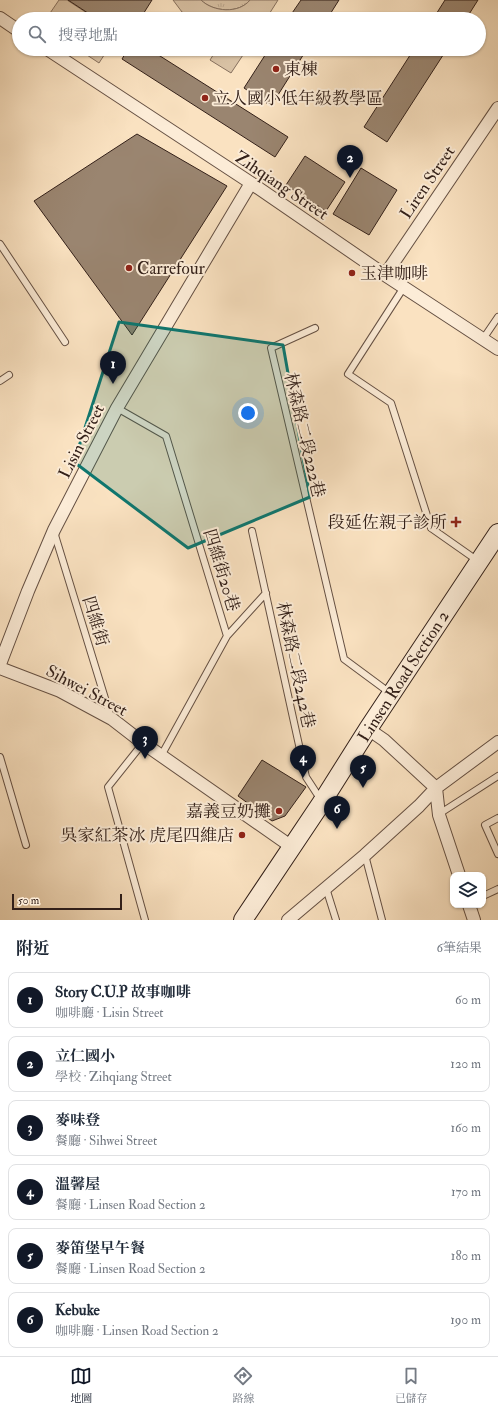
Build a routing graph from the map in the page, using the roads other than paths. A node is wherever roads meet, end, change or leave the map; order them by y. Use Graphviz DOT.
graph roads {
  1 [pos="0,18"];
  2 [pos="12,26"];
  3 [pos="58,56"];
  4 [pos="498,108"];
  5 [pos="251,184"];
  6 [pos="0,244"];
  7 [pos="385,276"];
  8 [pos="404,287"];
  9 [pos="498,317"];
  10 [pos="315,328"];
  11 [pos="483,339"];
  12 [pos="65,342"];
  13 [pos="498,349"];
  14 [pos="9,376"];
  15 [pos="0,381"];
  16 [pos="117,408"];
  17 [pos="54,530"];
  18 [pos="252,531"];
  19 [pos="498,533"];
  20 [pos="479,562"];
  21 [pos="266,593"];
  22 [pos="227,636"];
  23 [pos="0,664"];
  24 [pos="0,668"];
  25 [pos="392,694"];
  26 [pos="112,719"];
  27 [pos="368,729"];
  28 [pos="498,742"];
  29 [pos="144,743"];
  30 [pos="161,756"];
  31 [pos="0,757"];
  32 [pos="498,776"];
  33 [pos="436,788"];
  34 [pos="322,802"];
  35 [pos="439,814"];
  36 [pos="498,818"];
  37 [pos="26,845"];
  38 [pos="292,847"];
  39 [pos="498,854"];
  40 [pos="365,855"];
  41 [pos="458,872"];
  42 [pos="326,888"];
  43 [pos="498,889"];
  44 [pos="486,895"];
  45 [pos="470,908"];
  46 [pos="145,920"];
  47 [pos="243,920"];
  48 [pos="288,920"];
  49 [pos="336,920"];
  50 [pos="382,920"];
  51 [pos="474,920"];
  1 -- 2 [label="street"];
  3 -- 5 [label="street, Zihqiang Street"];
  4 -- 7 [label="street, Liren Street"];
  5 -- 7 [label="street, Zihqiang Street"];
  5 -- 16 [label="street, Lisin Street"];
  6 -- 12 [label="lane"];
  7 -- 8 [label="street, Zihqiang Street"];
  8 -- 11 [label="street, Zihqiang Street"];
  8 -- 20 [label="lane"];
  9 -- 11 [label="lane"];
  10 -- 25 [label="lane, 林森路二段222巷"];
  11 -- 13 [label="street, Zihqiang Street"];
  14 -- 15 [label="lane"];
  16 -- 17 [label="street, Lisin Street"];
  16 -- 22 [label="lane, 四維街20巷"];
  17 -- 23 [label="street, Lisin Street"];
  17 -- 26 [label="lane, 四維街"];
  18 -- 21 [label="lane, 林森路二段242巷"];
  19 -- 20 [label="main road, Linsen Road Section 2"];
  20 -- 25 [label="main road, Linsen Road Section 2"];
  21 -- 22 [label="lane"];
  21 -- 34 [label="lane, 林森路二段242巷"];
  22 -- 30 [label="lane, 四維街20巷"];
  24 -- 26 [label="street, Sihwei Street"];
  25 -- 27 [label="main road, Linsen Road Section 2"];
  26 -- 29 [label="street, Sihwei Street"];
  27 -- 33 [label="street"];
  27 -- 34 [label="main road, Linsen Road Section 2"];
  28 -- 33 [label="street"];
  29 -- 30 [label="street, Sihwei Street"];
  29 -- 46 [label="lane"];
  30 -- 38 [label="street, Sihwei Street"];
  31 -- 37 [label="lane"];
  32 -- 35 [label="lane"];
  33 -- 35 [label="street"];
  33 -- 40 [label="street"];
  34 -- 38 [label="main road, Linsen Road Section 2"];
  35 -- 41 [label="street"];
  36 -- 39 [label="lane"];
  38 -- 47 [label="main road, Linsen Road Section 2"];
  40 -- 42 [label="street"];
  40 -- 50 [label="lane"];
  42 -- 48 [label="street"];
  42 -- 49 [label="lane"];
  43 -- 44 [label="lane"];
  45 -- 51 [label="street"];
}
